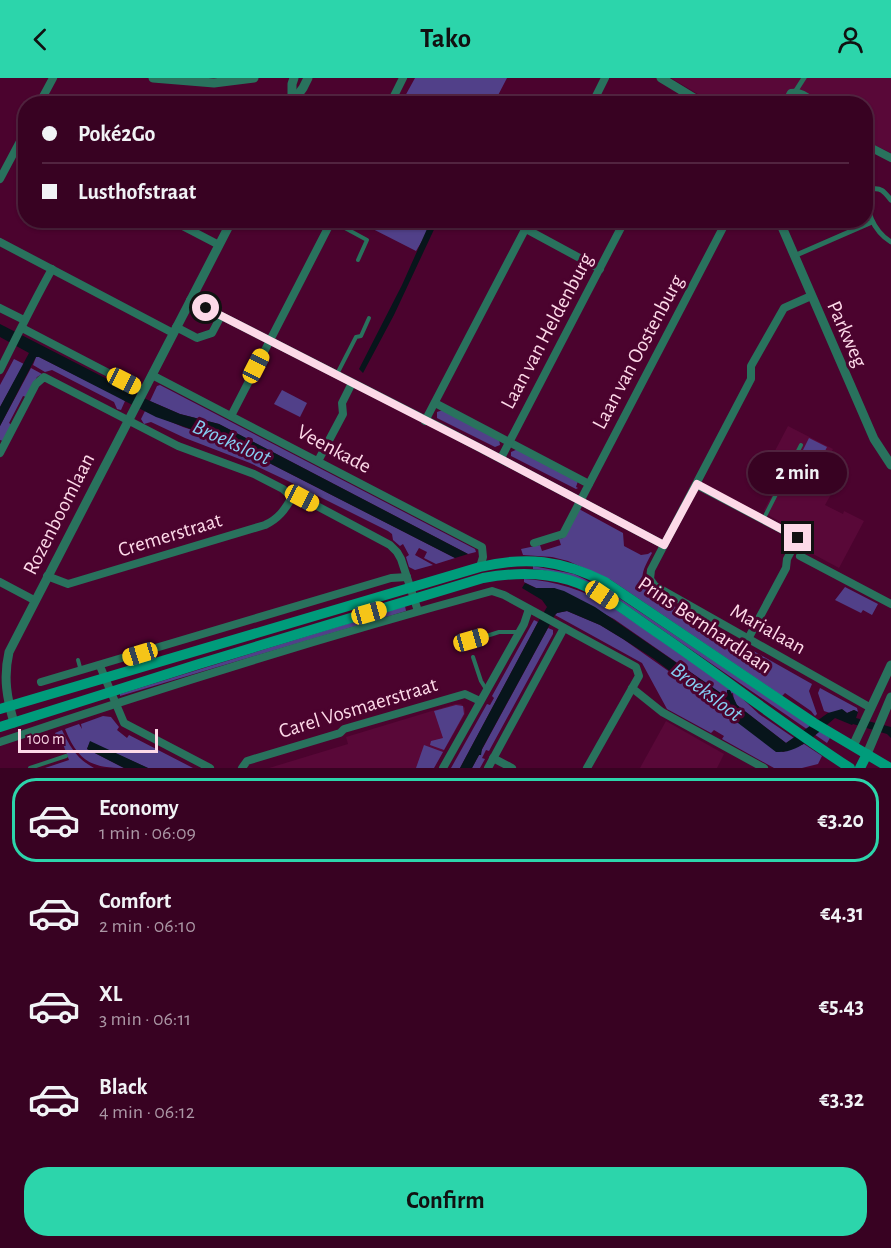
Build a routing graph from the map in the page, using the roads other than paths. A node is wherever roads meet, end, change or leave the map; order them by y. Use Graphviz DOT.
graph roads {
  1 [pos="52,78"];
  2 [pos="153,78"];
  3 [pos="254,78"];
  4 [pos="294,78"];
  5 [pos="308,78"];
  6 [pos="403,78"];
  7 [pos="605,78"];
  8 [pos="661,78"];
  9 [pos="804,78"];
  10 [pos="795,92"];
  11 [pos="43,96"];
  12 [pos="292,96"];
  13 [pos="297,96"];
  14 [pos="394,96"];
  15 [pos="596,96"];
  16 [pos="685,96"];
  17 [pos="789,96"];
  18 [pos="805,96"];
  19 [pos="873,149"];
  20 [pos="18,151"];
  21 [pos="891,158"];
  22 [pos="0,179"];
  23 [pos="873,189"];
  24 [pos="891,200"];
  25 [pos="873,223"];
  26 [pos="186,228"];
  27 [pos="228,228"];
  28 [pos="328,228"];
  29 [pos="345,228"];
  30 [pos="621,228"];
  31 [pos="723,228"];
  32 [pos="782,228"];
  33 [pos="858,228"];
  34 [pos="526,229"];
  35 [pos="0,242"];
  36 [pos="891,242"];
  37 [pos="219,245"];
  38 [pos="794,256"];
  39 [pos="358,260"];
  40 [pos="52,269"];
  41 [pos="600,269"];
  42 [pos="811,296"];
  43 [pos="190,300"];
  44 [pos="0,308"];
  45 [pos="221,316"];
  46 [pos="369,318"];
  47 [pos="22,327"];
  48 [pos="174,330"];
  49 [pos="270,340"];
  50 [pos="0,370"];
  51 [pos="152,375"];
  52 [pos="337,375"];
  53 [pos="352,383"];
  54 [pos="142,392"];
  55 [pos="435,403"];
  56 [pos="130,416"];
  57 [pos="231,416"];
  58 [pos="425,421"];
  59 [pos="510,441"];
  60 [pos="801,445"];
  61 [pos="0,453"];
  62 [pos="501,458"];
  63 [pos="318,461"];
  64 [pos="890,461"];
  65 [pos="589,484"];
  66 [pos="697,484"];
  67 [pos="292,497"];
  68 [pos="580,500"];
  69 [pos="763,519"];
  70 [pos="534,543"];
  71 [pos="664,545"];
  72 [pos="800,556"];
  73 [pos="480,567"];
  74 [pos="47,576"];
  75 [pos="496,576"];
  76 [pos="0,582"];
  77 [pos="409,582"];
  78 [pos="492,591"];
  79 [pos="414,599"];
  80 [pos="34,600"];
  81 [pos="891,604"];
  82 [pos="529,609"];
  83 [pos="418,611"];
  84 [pos="560,626"];
  85 [pos="519,632"];
  86 [pos="748,639"];
  87 [pos="471,640"];
  88 [pos="473,657"];
  89 [pos="78,660"];
  90 [pos="891,665"];
  91 [pos="80,671"];
  92 [pos="103,671"];
  93 [pos="41,682"];
  94 [pos="69,687"];
  95 [pos="632,688"];
  96 [pos="487,690"];
  97 [pos="112,692"];
  98 [pos="891,697"];
  99 [pos="480,701"];
  100 [pos="116,703"];
  101 [pos="4,708"];
  102 [pos="872,708"];
  103 [pos="14,723"];
  104 [pos="0,727"];
  105 [pos="0,742"];
  106 [pos="853,746"];
  107 [pos="867,754"];
  108 [pos="66,756"];
  109 [pos="493,758"];
  110 [pos="244,765"];
  111 [pos="846,767"];
  112 [pos="30,768"];
  113 [pos="210,768"];
  114 [pos="443,768"];
  115 [pos="488,768"];
  116 [pos="512,768"];
  117 [pos="587,768"];
  118 [pos="764,768"];
  119 [pos="860,768"];
  120 [pos="890,768"];
  1 -- 11 [label="street"];
  2 -- 3 [label="street"];
  4 -- 12 [label="street"];
  5 -- 13 [label="street"];
  6 -- 14 [label="street"];
  7 -- 15 [label="street"];
  8 -- 16 [label="street"];
  9 -- 10 [label="street"];
  10 -- 17 [label="street"];
  10 -- 18 [label="street"];
  19 -- 21 [label="street"];
  20 -- 22 [label="street"];
  23 -- 24 [label="street"];
  25 -- 36 [label="street"];
  26 -- 37 [label="street"];
  27 -- 37 [label="street, Rozenboomlaan"];
  28 -- 49 [label="street"];
  29 -- 39 [label="lane"];
  30 -- 41 [label="street, Laan van Heldenburg"];
  31 -- 65 [label="street, Laan van Oostenburg"];
  32 -- 38 [label="street, Parkweg"];
  33 -- 38 [label="street"];
  34 -- 41 [label="street"];
  34 -- 55 [label="street"];
  35 -- 40 [label="street"];
  37 -- 43 [label="street, Rozenboomlaan"];
  38 -- 42 [label="street, Parkweg"];
  40 -- 47 [label="street"];
  40 -- 48 [label="street"];
  41 -- 59 [label="street, Laan van Heldenburg"];
  42 -- 64 [label="street, Parkweg"];
  42 -- 66 [label="street"];
  43 -- 45 [label="street"];
  43 -- 48 [label="street, Rozenboomlaan"];
  44 -- 47 [label="street"];
  45 -- 48 [label="street"];
  45 -- 49 [label="street"];
  46 -- 52 [label="lane"];
  47 -- 50 [label="street"];
  47 -- 54 [label="street"];
  48 -- 51 [label="street, Rozenboomlaan"];
  49 -- 52 [label="street"];
  49 -- 57 [label="street"];
  51 -- 54 [label="street, Rozenboomlaan"];
  51 -- 57 [label="street, Veenkade"];
  52 -- 53 [label="street"];
  53 -- 58 [label="street"];
  53 -- 63 [label="street"];
  54 -- 56 [label="street, Rozenboomlaan"];
  55 -- 58 [label="street"];
  55 -- 59 [label="street"];
  56 -- 61 [label="street"];
  56 -- 67 [label="street"];
  56 -- 74 [label="street, Rozenboomlaan"];
  57 -- 63 [label="street, Veenkade"];
  58 -- 62 [label="street"];
  59 -- 62 [label="street, Laan van Heldenburg"];
  59 -- 65 [label="street"];
  60 -- 69 [label="lane"];
  62 -- 68 [label="street"];
  63 -- 73 [label="street, Veenkade"];
  65 -- 68 [label="street, Laan van Oostenburg"];
  66 -- 69 [label="street"];
  66 -- 71 [label="street"];
  67 -- 74 [label="street, Cremerstraat"];
  67 -- 77 [label="street"];
  68 -- 70 [label="street, Laan van Oostenburg"];
  68 -- 71 [label="street"];
  69 -- 86 [label="street"];
  71 -- 86 [label="street, Marialaan"];
  72 -- 81 [label="street"];
  73 -- 77 [label="main road, Prins Bernhardlaan"];
  73 -- 106 [label="main road, Prins Bernhardlaan"];
  74 -- 80 [label="street, Rozenboomlaan"];
  75 -- 78 [label="street"];
  75 -- 79 [label="main road, Prins Bernhardlaan"];
  75 -- 111 [label="main road, Prins Bernhardlaan"];
  76 -- 80 [label="street"];
  77 -- 79 [label="street"];
  77 -- 92 [label="main road, Prins Bernhardlaan"];
  78 -- 82 [label="street"];
  78 -- 83 [label="street"];
  79 -- 83 [label="street"];
  79 -- 97 [label="main road, Prins Bernhardlaan"];
  80 -- 101 [label="street, Rozenboomlaan"];
  82 -- 84 [label="street"];
  82 -- 85 [label="street"];
  83 -- 100 [label="street"];
  84 -- 95 [label="street"];
  84 -- 109 [label="street"];
  85 -- 87 [label="lane"];
  85 -- 96 [label="street"];
  86 -- 102 [label="street, Marialaan"];
  88 -- 96 [label="lane"];
  89 -- 91 [label="lane"];
  90 -- 102 [label="street"];
  91 -- 92 [label="street, Prins Bernhardlaan"];
  91 -- 93 [label="street, Prins Bernhardlaan"];
  91 -- 94 [label="street"];
  92 -- 94 [label="main road, Prins Bernhardlaan"];
  92 -- 97 [label="street"];
  94 -- 101 [label="main road, Prins Bernhardlaan"];
  95 -- 117 [label="street"];
  95 -- 118 [label="street"];
  96 -- 99 [label="street"];
  97 -- 100 [label="street"];
  97 -- 103 [label="main road, Prins Bernhardlaan"];
  98 -- 107 [label="street"];
  99 -- 110 [label="street, Carel Vosmaerstraat"];
  99 -- 114 [label="street"];
  100 -- 105 [label="street"];
  100 -- 113 [label="street"];
  101 -- 103 [label="street, Rozenboomlaan"];
  102 -- 106 [label="street"];
  103 -- 104 [label="main road, Prins Bernhardlaan"];
  106 -- 107 [label="main road, Prins Bernhardlaan"];
  106 -- 111 [label="main road"];
  107 -- 119 [label="main road"];
  107 -- 120 [label="main road, Prins Bernhardlaan"];
  108 -- 112 [label="lane"];
  109 -- 115 [label="street"];
  109 -- 116 [label="street"];
}
